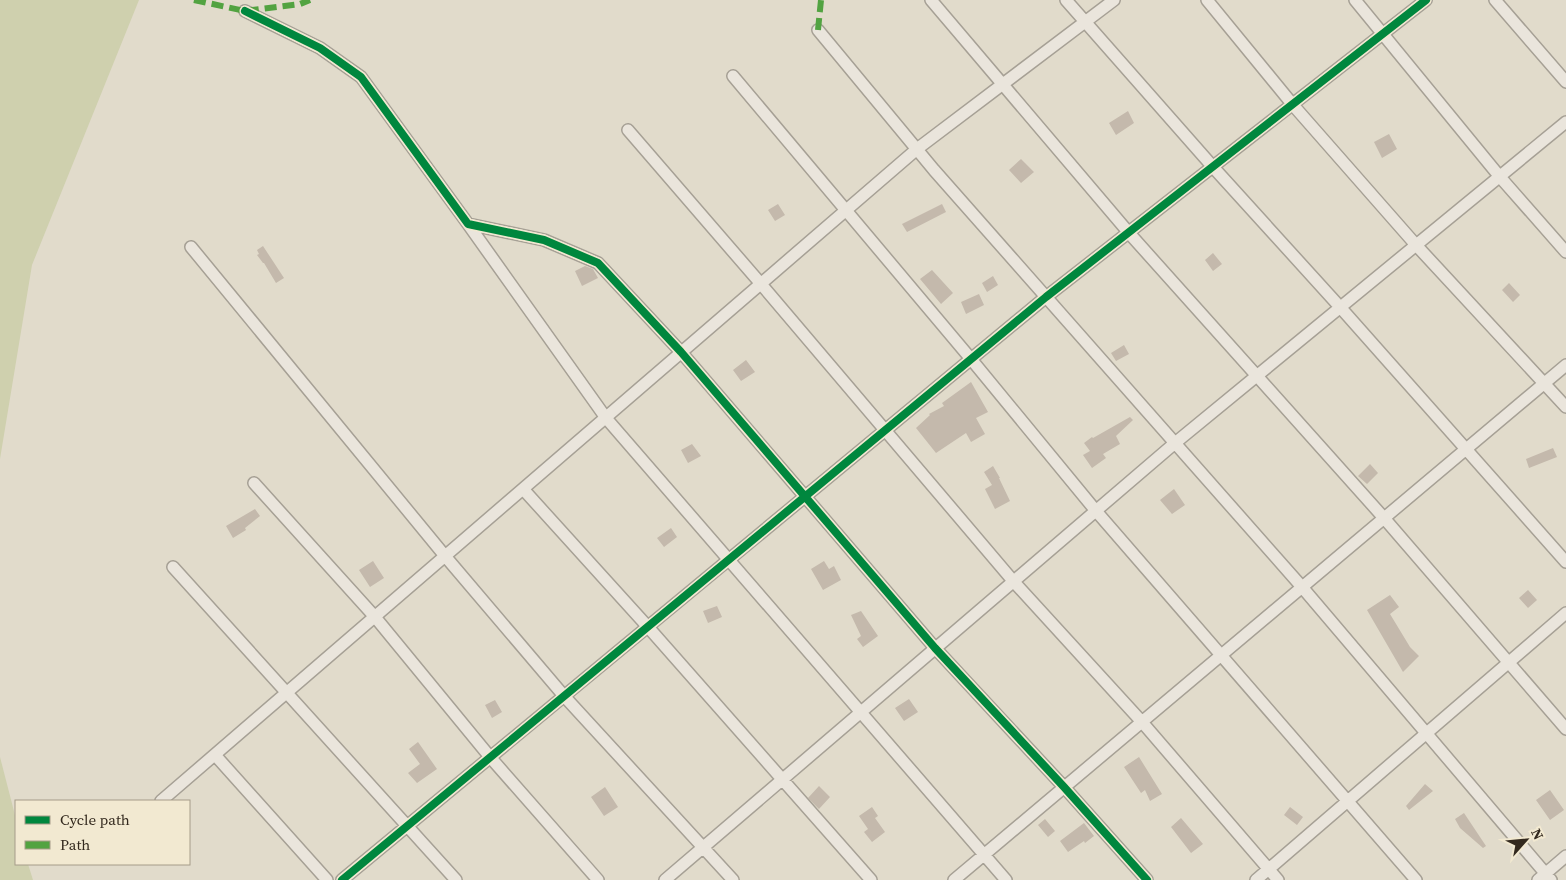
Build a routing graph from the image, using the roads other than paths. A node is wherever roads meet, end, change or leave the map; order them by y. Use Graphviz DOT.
graph roads {
  1 [pos="931,0"];
  2 [pos="1066,0"];
  3 [pos="1114,0"];
  4 [pos="1207,0"];
  5 [pos="1355,0"];
  6 [pos="1426,0"];
  7 [pos="1495,0"];
  8 [pos="245,11"];
  9 [pos="1085,22"];
  10 [pos="818,30"];
  11 [pos="1382,34"];
  12 [pos="733,76"];
  13 [pos="1566,82"];
  14 [pos="1002,85"];
  15 [pos="1293,105"];
  16 [pos="1566,122"];
  17 [pos="628,130"];
  18 [pos="917,149"];
  19 [pos="1212,167"];
  20 [pos="1500,177"];
  21 [pos="845,211"];
  22 [pos="468,224"];
  23 [pos="1128,233"];
  24 [pos="1416,245"];
  25 [pos="191,248"];
  26 [pos="1566,252"];
  27 [pos="761,284"];
  28 [pos="1046,297"];
  29 [pos="1340,307"];
  30 [pos="681,352"];
  31 [pos="971,359"];
  32 [pos="1566,365"];
  33 [pos="1256,376"];
  34 [pos="1545,383"];
  35 [pos="1566,407"];
  36 [pos="606,418"];
  37 [pos="886,430"];
  38 [pos="1175,444"];
  39 [pos="1466,448"];
  40 [pos="254,483"];
  41 [pos="524,489"];
  42 [pos="805,497"];
  43 [pos="1096,512"];
  44 [pos="1384,518"];
  45 [pos="445,556"];
  46 [pos="728,560"];
  47 [pos="1566,562"];
  48 [pos="173,567"];
  49 [pos="1014,582"];
  50 [pos="1302,587"];
  51 [pos="1566,613"];
  52 [pos="375,617"];
  53 [pos="648,627"];
  54 [pos="935,648"];
  55 [pos="1220,656"];
  56 [pos="1509,662"];
  57 [pos="286,693"];
  58 [pos="564,696"];
  59 [pos="860,713"];
  60 [pos="1142,722"];
  61 [pos="1566,729"];
  62 [pos="1427,733"];
  63 [pos="215,755"];
  64 [pos="490,757"];
  65 [pos="782,780"];
  66 [pos="1064,787"];
  67 [pos="162,800"];
  68 [pos="1348,801"];
  69 [pos="408,826"];
  70 [pos="702,848"];
  71 [pos="984,855"];
  72 [pos="1566,856"];
  73 [pos="1269,869"];
  74 [pos="1545,878"];
  75 [pos="327,880"];
  76 [pos="342,880"];
  77 [pos="456,880"];
  78 [pos="598,880"];
  79 [pos="665,880"];
  80 [pos="733,880"];
  81 [pos="870,880"];
  82 [pos="954,880"];
  83 [pos="1006,880"];
  84 [pos="1147,880"];
  85 [pos="1256,880"];
  86 [pos="1278,880"];
  87 [pos="1416,880"];
  1 -- 14 [label="street"];
  2 -- 9 [label="street"];
  3 -- 9 [label="street"];
  4 -- 15 [label="street"];
  5 -- 11 [label="street"];
  6 -- 11 [label="street"];
  7 -- 13 [label="street"];
  8 -- 22 [label="street"];
  9 -- 14 [label="street"];
  9 -- 19 [label="street"];
  10 -- 18 [label="street"];
  11 -- 15 [label="street"];
  11 -- 20 [label="street"];
  12 -- 21 [label="street"];
  14 -- 18 [label="street"];
  14 -- 23 [label="street"];
  15 -- 19 [label="street"];
  15 -- 24 [label="street"];
  16 -- 20 [label="street"];
  17 -- 27 [label="street"];
  18 -- 21 [label="street"];
  18 -- 28 [label="street"];
  19 -- 23 [label="street"];
  19 -- 29 [label="street"];
  20 -- 24 [label="street"];
  20 -- 26 [label="street"];
  21 -- 27 [label="street"];
  21 -- 31 [label="street"];
  22 -- 30 [label="street"];
  22 -- 36 [label="street"];
  23 -- 28 [label="street"];
  23 -- 33 [label="street"];
  24 -- 29 [label="street"];
  24 -- 34 [label="street"];
  25 -- 45 [label="street"];
  27 -- 30 [label="street"];
  27 -- 37 [label="street"];
  28 -- 31 [label="street"];
  28 -- 38 [label="street"];
  29 -- 33 [label="street"];
  29 -- 39 [label="street"];
  30 -- 36 [label="street"];
  30 -- 42 [label="street"];
  31 -- 37 [label="street"];
  31 -- 43 [label="street"];
  32 -- 34 [label="street"];
  33 -- 38 [label="street"];
  33 -- 44 [label="street"];
  34 -- 35 [label="street"];
  34 -- 39 [label="street"];
  36 -- 41 [label="street"];
  36 -- 46 [label="street"];
  37 -- 42 [label="street"];
  37 -- 49 [label="street"];
  38 -- 43 [label="street"];
  38 -- 50 [label="street"];
  39 -- 44 [label="street"];
  39 -- 47 [label="street"];
  40 -- 52 [label="street"];
  41 -- 45 [label="street"];
  41 -- 53 [label="street"];
  42 -- 46 [label="street"];
  42 -- 54 [label="street"];
  43 -- 49 [label="street"];
  43 -- 55 [label="street"];
  44 -- 50 [label="street"];
  44 -- 56 [label="street"];
  45 -- 52 [label="street"];
  45 -- 58 [label="street"];
  46 -- 53 [label="street"];
  46 -- 59 [label="street"];
  48 -- 57 [label="street"];
  49 -- 54 [label="street"];
  49 -- 60 [label="street"];
  50 -- 55 [label="street"];
  50 -- 62 [label="street"];
  51 -- 56 [label="street"];
  52 -- 57 [label="street"];
  52 -- 64 [label="street"];
  53 -- 58 [label="street"];
  53 -- 65 [label="street"];
  54 -- 59 [label="street"];
  54 -- 66 [label="street"];
  55 -- 60 [label="street"];
  55 -- 68 [label="street"];
  56 -- 61 [label="street"];
  56 -- 62 [label="street"];
  57 -- 63 [label="street"];
  57 -- 69 [label="street"];
  58 -- 64 [label="street"];
  58 -- 70 [label="street"];
  59 -- 65 [label="street"];
  59 -- 71 [label="street"];
  60 -- 66 [label="street"];
  60 -- 73 [label="street"];
  62 -- 68 [label="street"];
  62 -- 74 [label="street"];
  63 -- 67 [label="street"];
  63 -- 75 [label="street"];
  64 -- 69 [label="street"];
  64 -- 78 [label="street"];
  65 -- 70 [label="street"];
  65 -- 81 [label="street"];
  66 -- 71 [label="street"];
  66 -- 84 [label="street"];
  68 -- 73 [label="street"];
  68 -- 87 [label="street"];
  69 -- 76 [label="street"];
  69 -- 77 [label="street"];
  70 -- 79 [label="street"];
  70 -- 80 [label="street"];
  71 -- 82 [label="street"];
  71 -- 83 [label="street"];
  72 -- 74 [label="street"];
  73 -- 85 [label="street"];
  73 -- 86 [label="street"];
}
